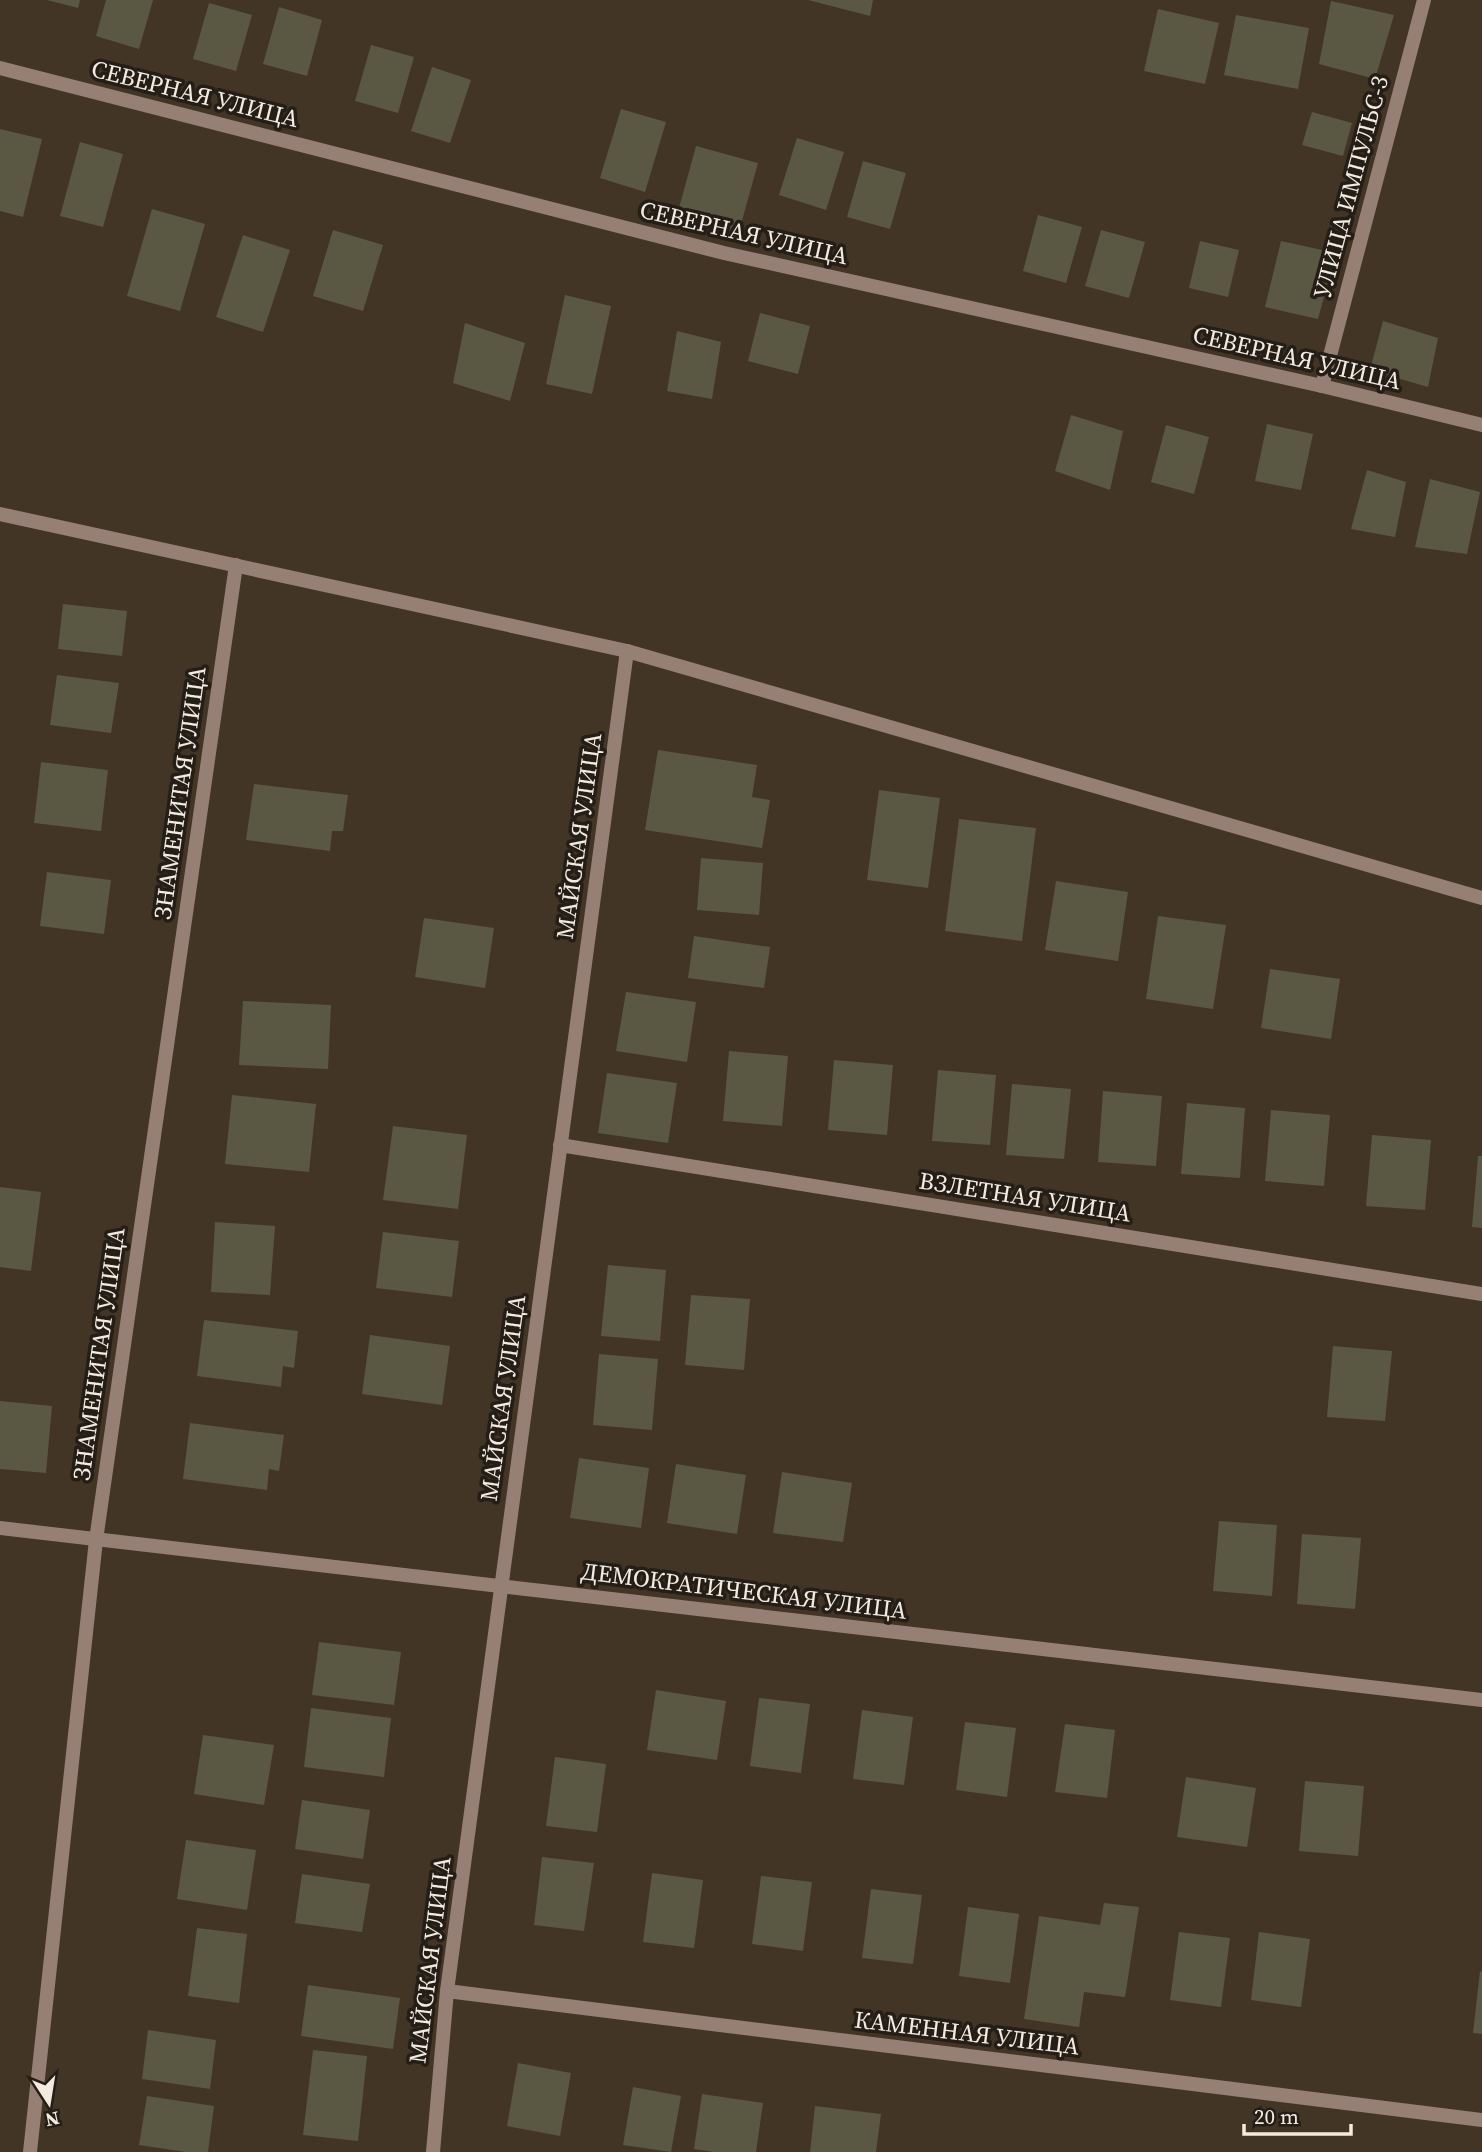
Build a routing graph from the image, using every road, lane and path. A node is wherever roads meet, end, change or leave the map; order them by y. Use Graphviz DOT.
graph roads {
  1 [pos="1424,0"];
  2 [pos="0,68"];
  3 [pos="1322,386"];
  4 [pos="1482,425"];
  5 [pos="0,514"];
  6 [pos="236,565"];
  7 [pos="626,651"];
  8 [pos="1482,898"];
  9 [pos="560,1145"];
  10 [pos="1482,1294"];
  11 [pos="0,1528"];
  12 [pos="96,1539"];
  13 [pos="501,1586"];
  14 [pos="1482,1700"];
  15 [pos="447,1991"];
  16 [pos="1482,2120"];
  17 [pos="30,2152"];
  18 [pos="433,2152"];
  1 -- 3 [label="street, УЛИЦА ИМПУЛЬС-3"];
  2 -- 3 [label="street, СЕВЕРНАЯ УЛИЦА"];
  3 -- 4 [label="street, СЕВЕРНАЯ УЛИЦА"];
  5 -- 6 [label="street"];
  6 -- 7 [label="street"];
  6 -- 12 [label="street, ЗНАМЕНИТАЯ УЛИЦА"];
  7 -- 8 [label="street"];
  7 -- 9 [label="street, МАЙСКАЯ УЛИЦА"];
  9 -- 10 [label="street, ВЗЛЕТНАЯ УЛИЦА"];
  9 -- 13 [label="street, МАЙСКАЯ УЛИЦА"];
  11 -- 12 [label="street, ДЕМОКРАТИЧЕСКАЯ УЛИЦА"];
  12 -- 13 [label="street, ДЕМОКРАТИЧЕСКАЯ УЛИЦА"];
  12 -- 17 [label="street, ЗНАМЕНИТАЯ УЛИЦА"];
  13 -- 14 [label="street, ДЕМОКРАТИЧЕСКАЯ УЛИЦА"];
  13 -- 15 [label="street, МАЙСКАЯ УЛИЦА"];
  15 -- 16 [label="street, КАМЕННАЯ УЛИЦА"];
  15 -- 18 [label="street, МАЙСКАЯ УЛИЦА"];
}
